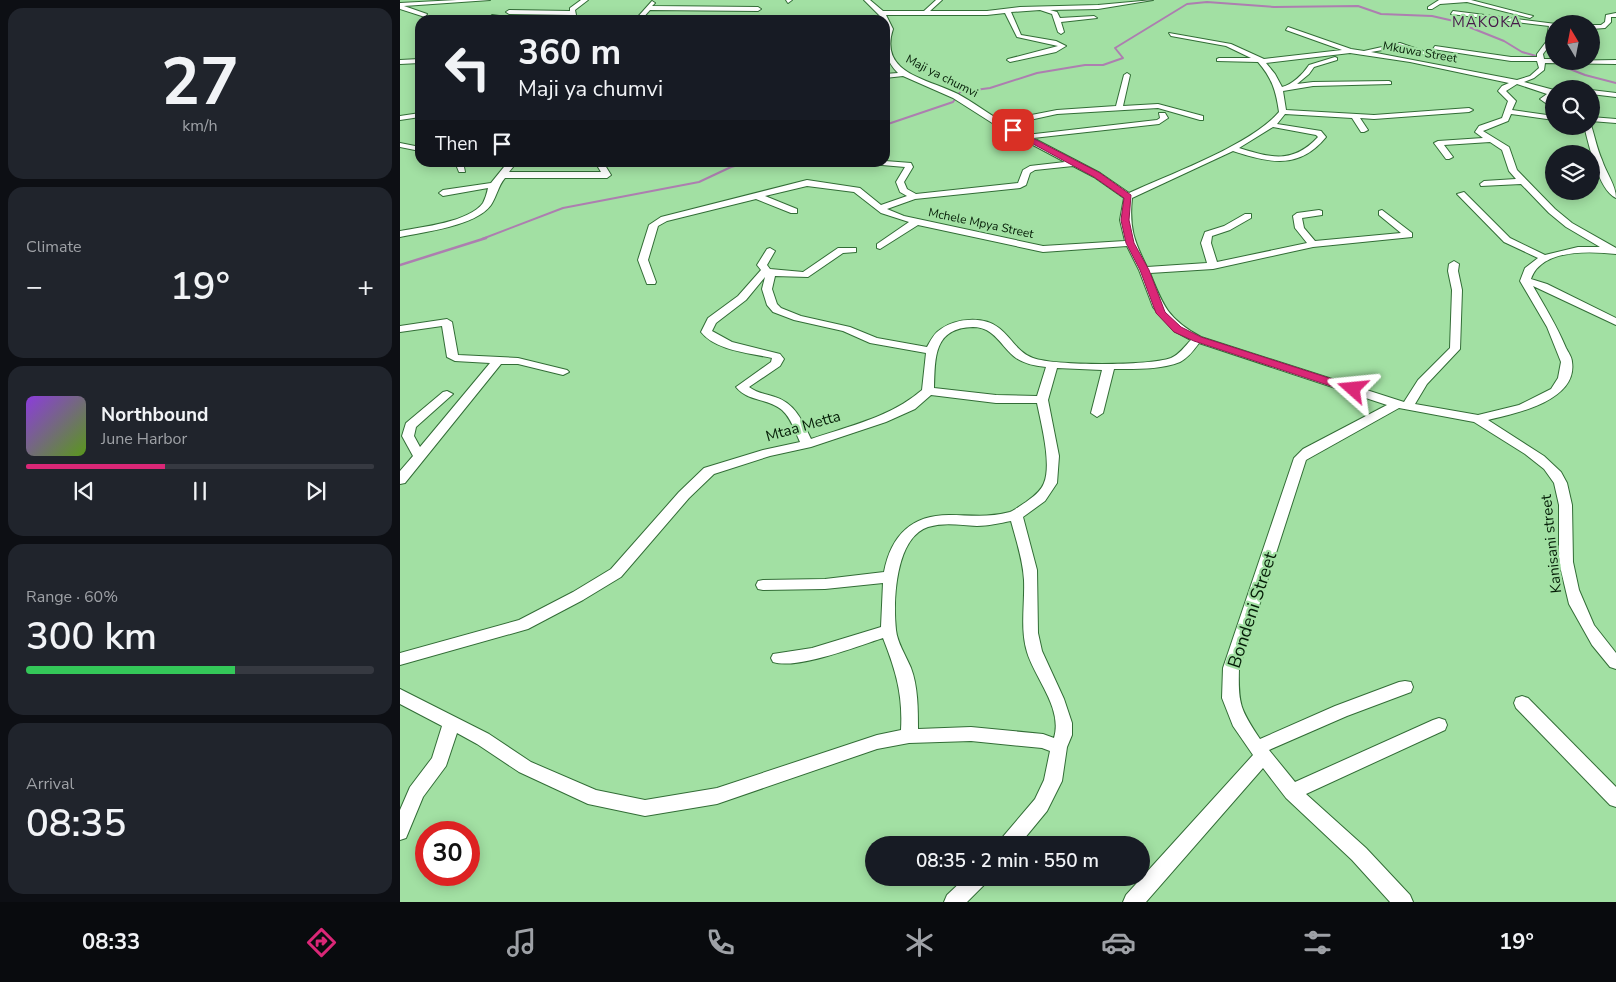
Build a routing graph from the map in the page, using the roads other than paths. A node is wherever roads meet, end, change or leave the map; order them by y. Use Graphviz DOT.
graph roads {
  1 [pos="448,0"];
  2 [pos="487,0"];
  3 [pos="585,0"];
  4 [pos="655,0"];
  5 [pos="868,0"];
  6 [pos="939,0"];
  7 [pos="1150,0"];
  8 [pos="1465,0"];
  9 [pos="1041,1"];
  10 [pos="459,2"];
  11 [pos="686,4"];
  12 [pos="1513,4"];
  13 [pos="400,6"];
  14 [pos="648,8"];
  15 [pos="674,8"];
  16 [pos="1430,8"];
  17 [pos="758,9"];
  18 [pos="1038,9"];
  19 [pos="1007,10"];
  20 [pos="509,12"];
  21 [pos="926,12"];
  22 [pos="1453,13"];
  23 [pos="425,15"];
  24 [pos="548,15"];
  25 [pos="574,15"];
  26 [pos="642,15"];
  27 [pos="650,15"];
  28 [pos="883,15"];
  29 [pos="1616,15"];
  30 [pos="1530,16"];
  31 [pos="1094,18"];
  32 [pos="1058,20"];
  33 [pos="1545,22"];
  34 [pos="1545,24"];
  35 [pos="1600,26"];
  36 [pos="1603,26"];
  37 [pos="1600,28"];
  38 [pos="1288,29"];
  39 [pos="1061,32"];
  40 [pos="1171,34"];
  41 [pos="1545,47"];
  42 [pos="1435,48"];
  43 [pos="1350,51"];
  44 [pos="1366,53"];
  45 [pos="890,58"];
  46 [pos="415,60"];
  47 [pos="1010,60"];
  48 [pos="1219,60"];
  49 [pos="1540,60"];
  50 [pos="1545,60"];
  51 [pos="1262,61"];
  52 [pos="400,62"];
  53 [pos="1600,62"];
  54 [pos="1616,62"];
  55 [pos="904,74"];
  56 [pos="890,75"];
  57 [pos="1127,75"];
  58 [pos="1532,77"];
  59 [pos="1517,82"];
  60 [pos="1389,84"];
  61 [pos="1290,87"];
  62 [pos="1280,89"];
  63 [pos="1545,90"];
  64 [pos="1600,93"];
  65 [pos="1616,94"];
  66 [pos="1115,108"];
  67 [pos="1469,110"];
  68 [pos="1507,111"];
  69 [pos="1164,112"];
  70 [pos="1282,112"];
  71 [pos="415,116"];
  72 [pos="1354,116"];
  73 [pos="1545,117"];
  74 [pos="400,118"];
  75 [pos="1200,118"];
  76 [pos="1600,120"];
  77 [pos="1616,121"];
  78 [pos="1000,124"];
  79 [pos="1272,125"];
  80 [pos="1364,130"];
  81 [pos="1590,135"];
  82 [pos="1026,137"];
  83 [pos="1494,140"];
  84 [pos="400,145"];
  85 [pos="415,148"];
  86 [pos="1233,148"];
  87 [pos="1449,158"];
  88 [pos="890,164"];
  89 [pos="1074,164"];
  90 [pos="509,167"];
  91 [pos="602,167"];
  92 [pos="502,175"];
  93 [pos="1522,181"];
  94 [pos="1484,184"];
  95 [pos="494,185"];
  96 [pos="443,193"];
  97 [pos="1461,194"];
  98 [pos="1616,195"];
  99 [pos="759,197"];
  100 [pos="914,197"];
  101 [pos="1128,197"];
  102 [pos="880,208"];
  103 [pos="794,210"];
  104 [pos="1319,213"];
  105 [pos="1382,213"];
  106 [pos="1248,216"];
  107 [pos="916,222"];
  108 [pos="400,234"];
  109 [pos="1130,243"];
  110 [pos="1313,244"];
  111 [pos="880,246"];
  112 [pos="853,250"];
  113 [pos="770,251"];
  114 [pos="1614,251"];
  115 [pos="1545,258"];
  116 [pos="1454,264"];
  117 [pos="1213,266"];
  118 [pos="1144,270"];
  119 [pos="769,272"];
  120 [pos="1525,281"];
  121 [pos="651,282"];
  122 [pos="1616,322"];
  123 [pos="400,329"];
  124 [pos="1197,339"];
  125 [pos="931,351"];
  126 [pos="499,359"];
  127 [pos="1052,366"];
  128 [pos="1109,366"];
  129 [pos="564,372"];
  130 [pos="928,391"];
  131 [pos="448,394"];
  132 [pos="1042,400"];
  133 [pos="1402,405"];
  134 [pos="1097,413"];
  135 [pos="1478,419"];
  136 [pos="807,444"];
  137 [pos="419,456"];
  138 [pos="400,480"];
  139 [pos="1016,515"];
  140 [pos="890,578"];
  141 [pos="763,586"];
  142 [pos="888,632"];
  143 [pos="779,658"];
  144 [pos="400,659"];
  145 [pos="1616,663"];
  146 [pos="1405,687"];
  147 [pos="400,696"];
  148 [pos="1522,703"];
  149 [pos="450,724"];
  150 [pos="1439,725"];
  151 [pos="909,736"];
  152 [pos="1059,747"];
  153 [pos="1260,752"];
  154 [pos="1292,792"];
  155 [pos="1616,799"];
  156 [pos="400,832"];
  157 [pos="1015,836"];
  158 [pos="970,886"];
  159 [pos="954,902"];
  160 [pos="1133,902"];
  161 [pos="1403,902"];
  1 -- 10 [label="street"];
  2 -- 10 [label="street"];
  3 -- 25 [label="street"];
  4 -- 14 [label="street"];
  5 -- 28 [label="street"];
  6 -- 21 [label="street"];
  7 -- 18 [label="street"];
  8 -- 16 [label="street"];
  8 -- 30 [label="street"];
  9 -- 18 [label="street"];
  10 -- 13 [label="street"];
  11 -- 15 [label="street"];
  12 -- 30 [label="street"];
  13 -- 23 [label="street"];
  14 -- 15 [label="street"];
  14 -- 26 [label="street"];
  15 -- 17 [label="street"];
  15 -- 27 [label="street"];
  18 -- 19 [label="street"];
  18 -- 32 [label="street"];
  19 -- 21 [label="street"];
  19 -- 47 [label="street"];
  20 -- 24 [label="street"];
  21 -- 28 [label="street"];
  22 -- 34 [label="street"];
  29 -- 36 [label="street"];
  30 -- 33 [label="street"];
  31 -- 32 [label="street"];
  32 -- 39 [label="street"];
  35 -- 36 [label="street"];
  36 -- 37 [label="street"];
  38 -- 43 [label="street"];
  40 -- 51 [label="street"];
  41 -- 49 [label="street"];
  42 -- 49 [label="street"];
  43 -- 44 [label="street, Mkuwa Street"];
  43 -- 51 [label="street, Mkuwa Street"];
  43 -- 61 [label="street"];
  44 -- 58 [label="street"];
  44 -- 59 [label="street, Mkuwa Street"];
  45 -- 55 [label="street, Maji ya chumvi"];
  46 -- 52 [label="street"];
  48 -- 51 [label="street, Mkuwa Street"];
  49 -- 50 [label="street"];
  49 -- 58 [label="street"];
  51 -- 62 [label="street"];
  53 -- 54 [label="street"];
  55 -- 56 [label="street"];
  55 -- 78 [label="street, Maji ya chumvi"];
  57 -- 66 [label="street"];
  58 -- 59 [label="street, Mkuwa Street"];
  59 -- 63 [label="street"];
  59 -- 68 [label="street"];
  60 -- 61 [label="street"];
  61 -- 62 [label="street"];
  62 -- 70 [label="street"];
  64 -- 65 [label="street"];
  66 -- 69 [label="street"];
  66 -- 69 [label="street"];
  66 -- 78 [label="street"];
  67 -- 72 [label="street"];
  68 -- 73 [label="street"];
  68 -- 83 [label="street"];
  69 -- 75 [label="street"];
  69 -- 82 [label="street"];
  70 -- 72 [label="street"];
  70 -- 79 [label="street"];
  71 -- 74 [label="street"];
  72 -- 80 [label="street"];
  76 -- 77 [label="street"];
  78 -- 82 [label="street, Maji ya chumvi"];
  79 -- 86 [label="street"];
  79 -- 86 [label="street"];
  81 -- 98 [label="street"];
  82 -- 89 [label="street, Maji ya chumvi"];
  83 -- 87 [label="street"];
  83 -- 93 [label="street"];
  84 -- 85 [label="street"];
  86 -- 101 [label="street"];
  88 -- 100 [label="street"];
  89 -- 100 [label="street"];
  89 -- 101 [label="street, Maji ya chumvi"];
  90 -- 92 [label="street"];
  91 -- 92 [label="street"];
  92 -- 95 [label="street"];
  93 -- 94 [label="street"];
  93 -- 114 [label="street"];
  95 -- 96 [label="street"];
  95 -- 108 [label="street"];
  97 -- 115 [label="street"];
  99 -- 102 [label="street, Mchele Mpya Street"];
  99 -- 103 [label="street"];
  99 -- 121 [label="street"];
  100 -- 102 [label="street"];
  101 -- 109 [label="street"];
  102 -- 107 [label="street, Mchele Mpya Street"];
  104 -- 110 [label="street"];
  105 -- 110 [label="street"];
  106 -- 117 [label="street"];
  107 -- 109 [label="street, Mchele Mpya Street"];
  107 -- 111 [label="street, Mchele Mpya Street"];
  109 -- 118 [label="street"];
  110 -- 117 [label="street"];
  112 -- 119 [label="street"];
  113 -- 119 [label="street"];
  114 -- 115 [label="street"];
  115 -- 120 [label="street"];
  116 -- 133 [label="street"];
  117 -- 118 [label="street"];
  118 -- 124 [label="street"];
  119 -- 125 [label="street"];
  119 -- 136 [label="street"];
  120 -- 122 [label="street"];
  120 -- 135 [label="street"];
  123 -- 126 [label="street"];
  124 -- 128 [label="street"];
  124 -- 133 [label="street"];
  125 -- 127 [label="street"];
  125 -- 130 [label="street"];
  126 -- 129 [label="street"];
  126 -- 137 [label="street"];
  127 -- 128 [label="street"];
  127 -- 132 [label="street"];
  128 -- 134 [label="street"];
  130 -- 132 [label="street"];
  130 -- 136 [label="street, Mtaa Metta"];
  131 -- 137 [label="street"];
  132 -- 139 [label="street"];
  133 -- 135 [label="street"];
  133 -- 153 [label="street, Bondeni Street"];
  135 -- 145 [label="street, Kanisani street"];
  136 -- 144 [label="street, Mtaa Metta"];
  137 -- 138 [label="street"];
  139 -- 140 [label="street"];
  139 -- 152 [label="street"];
  140 -- 141 [label="street"];
  140 -- 142 [label="street"];
  142 -- 143 [label="street"];
  142 -- 151 [label="street"];
  146 -- 153 [label="street"];
  147 -- 149 [label="street"];
  148 -- 155 [label="street"];
  149 -- 151 [label="street"];
  149 -- 156 [label="street"];
  150 -- 154 [label="street"];
  151 -- 152 [label="street"];
  152 -- 157 [label="street"];
  153 -- 154 [label="street, Bondeni Street"];
  153 -- 160 [label="street"];
  154 -- 161 [label="street, Bondeni Street"];
  158 -- 159 [label="street"];
}
